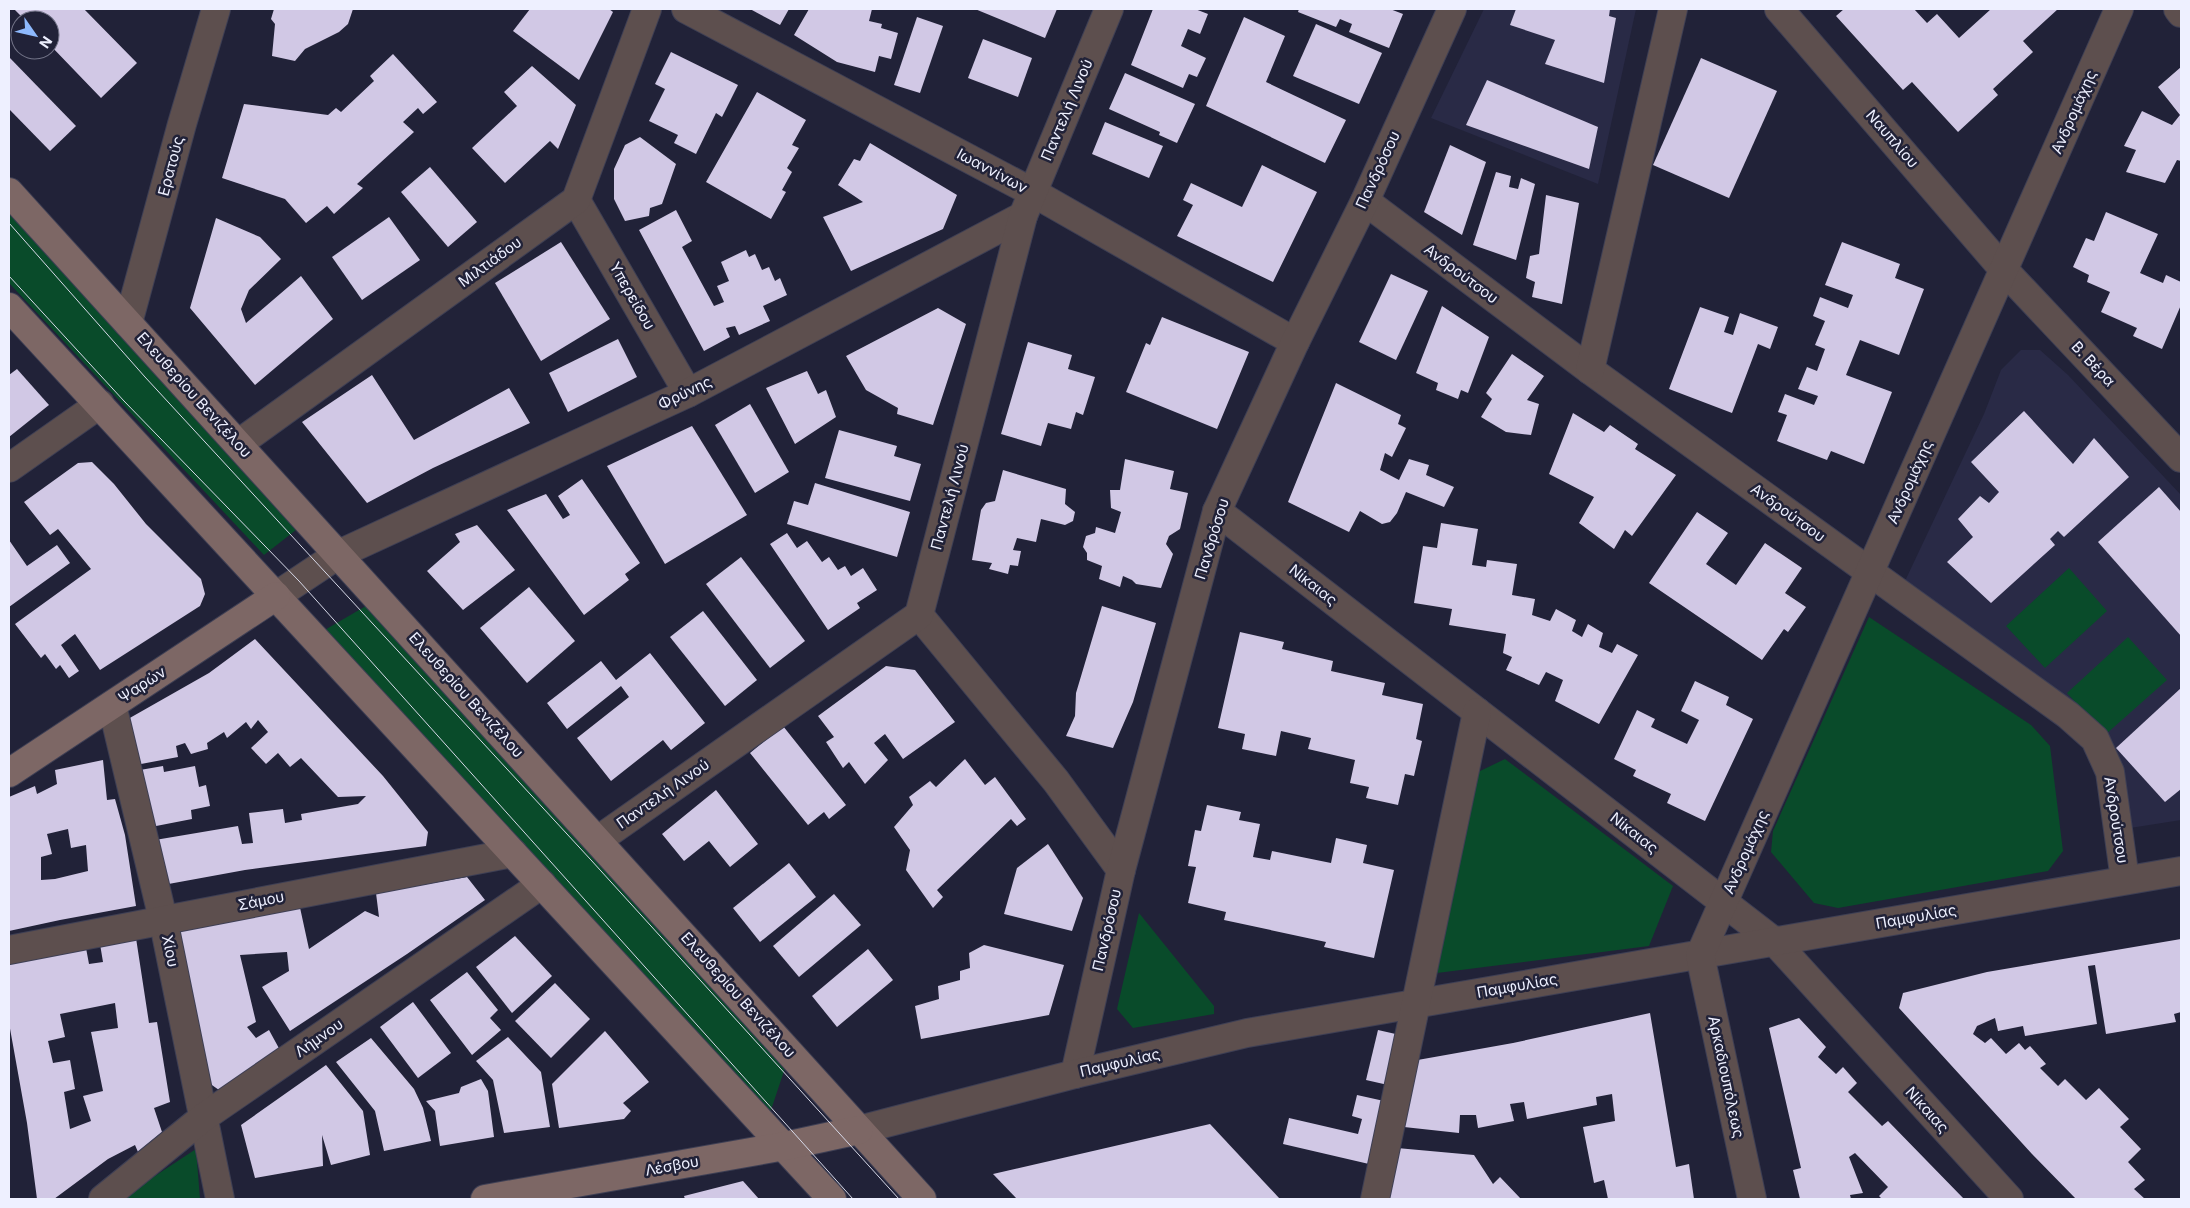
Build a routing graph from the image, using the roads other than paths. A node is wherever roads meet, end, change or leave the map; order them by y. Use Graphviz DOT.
graph roads {
  1 [pos="216,9"];
  2 [pos="647,9"];
  3 [pos="686,9"];
  4 [pos="1109,9"];
  5 [pos="1452,9"];
  6 [pos="1673,9"];
  7 [pos="1779,9"];
  8 [pos="2119,9"];
  9 [pos="2178,9"];
  10 [pos="2181,13"];
  11 [pos="9,192"];
  12 [pos="576,200"];
  13 [pos="1365,201"];
  14 [pos="1028,204"];
  15 [pos="2004,270"];
  16 [pos="9,307"];
  17 [pos="128,324"];
  18 [pos="1294,342"];
  19 [pos="1590,370"];
  20 [pos="688,393"];
  21 [pos="100,404"];
  22 [pos="238,444"];
  23 [pos="2181,458"];
  24 [pos="9,468"];
  25 [pos="1217,511"];
  26 [pos="339,554"];
  27 [pos="1870,572"];
  28 [pos="276,596"];
  29 [pos="919,615"];
  30 [pos="112,705"];
  31 [pos="1477,712"];
  32 [pos="9,773"];
  33 [pos="598,840"];
  34 [pos="513,853"];
  35 [pos="1121,870"];
  36 [pos="2181,871"];
  37 [pos="2125,880"];
  38 [pos="542,884"];
  39 [pos="1724,902"];
  40 [pos="163,919"];
  41 [pos="1775,942"];
  42 [pos="9,950"];
  43 [pos="1700,955"];
  44 [pos="1414,1004"];
  45 [pos="1075,1074"];
  46 [pos="204,1117"];
  47 [pos="860,1130"];
  48 [pos="784,1146"];
  49 [pos="533,1196"];
  50 [pos="103,1199"];
  51 [pos="220,1199"];
  52 [pos="485,1199"];
  53 [pos="832,1199"];
  54 [pos="922,1199"];
  55 [pos="1375,1199"];
  56 [pos="1752,1199"];
  57 [pos="2009,1199"];
  1 -- 17 [label="street, Ερατούς"];
  2 -- 12 [label="street"];
  3 -- 14 [label="street, Ιωαννίνων"];
  4 -- 14 [label="street, Παντελή Λινού"];
  5 -- 13 [label="street, Πανδρόσου"];
  6 -- 19 [label="street"];
  7 -- 15 [label="street, Ναυπλίου"];
  8 -- 15 [label="street, Ανδρομάχης"];
  9 -- 10 [label="street"];
  11 -- 17 [label="main road, Ελευθερίου Βενιζέλου"];
  12 -- 20 [label="street, Υπερείδου"];
  12 -- 22 [label="street, Μιλτιάδου"];
  13 -- 18 [label="street, Πανδρόσου"];
  13 -- 19 [label="street, Ανδρούτσου"];
  14 -- 18 [label="street, Ιωαννίνων"];
  14 -- 20 [label="street, Φρύνης"];
  14 -- 29 [label="street, Παντελή Λινού"];
  15 -- 23 [label="street, Β. Βέρα"];
  15 -- 27 [label="street, Ανδρομάχης"];
  16 -- 21 [label="main road"];
  17 -- 22 [label="main road, Ελευθερίου Βενιζέλου"];
  18 -- 25 [label="street, Πανδρόσου"];
  19 -- 27 [label="street, Ανδρούτσου"];
  20 -- 26 [label="street, Φρύνης"];
  21 -- 24 [label="street"];
  21 -- 28 [label="main road"];
  22 -- 26 [label="main road, Ελευθερίου Βενιζέλου"];
  25 -- 31 [label="street, Νίκαιας"];
  25 -- 35 [label="street, Πανδρόσου"];
  26 -- 28 [label="street, Φρύνης"];
  26 -- 33 [label="main road, Ελευθερίου Βενιζέλου"];
  27 -- 37 [label="street, Ανδρούτσου"];
  27 -- 39 [label="street, Ανδρομάχης"];
  28 -- 30 [label="main road, Ψαρών"];
  28 -- 34 [label="main road"];
  29 -- 33 [label="street, Παντελή Λινού"];
  29 -- 35 [label="street"];
  30 -- 32 [label="main road, Ψαρών"];
  30 -- 40 [label="street, Χίου"];
  31 -- 39 [label="street, Νίκαιας"];
  31 -- 44 [label="street"];
  33 -- 47 [label="main road, Ελευθερίου Βενιζέλου"];
  34 -- 38 [label="main road"];
  34 -- 40 [label="street, Σάμου"];
  35 -- 45 [label="street, Πανδρόσου"];
  36 -- 37 [label="street, Παμφυλίας"];
  37 -- 41 [label="street, Παμφυλίας"];
  38 -- 46 [label="street, Λήμνου"];
  38 -- 48 [label="main road"];
  39 -- 41 [label="street, Νίκαιας"];
  39 -- 43 [label="street, Ανδρομάχης"];
  40 -- 42 [label="street, Σάμου"];
  40 -- 46 [label="street, Χίου"];
  41 -- 43 [label="street, Παμφυλίας"];
  41 -- 57 [label="street, Νίκαιας"];
  43 -- 44 [label="street, Παμφυλίας"];
  43 -- 56 [label="street, Αρκαδιουπόλεως"];
  44 -- 45 [label="street, Παμφυλίας"];
  44 -- 55 [label="street"];
  45 -- 47 [label="street, Παμφυλίας"];
  46 -- 50 [label="street, Λήμνου"];
  46 -- 51 [label="street, Χίου"];
  47 -- 48 [label="main road, Λέσβου"];
  47 -- 54 [label="main road, Ελευθερίου Βενιζέλου"];
  48 -- 49 [label="main road, Λέσβου"];
  48 -- 53 [label="main road"];
  49 -- 52 [label="main road, Λέσβου"];
}
